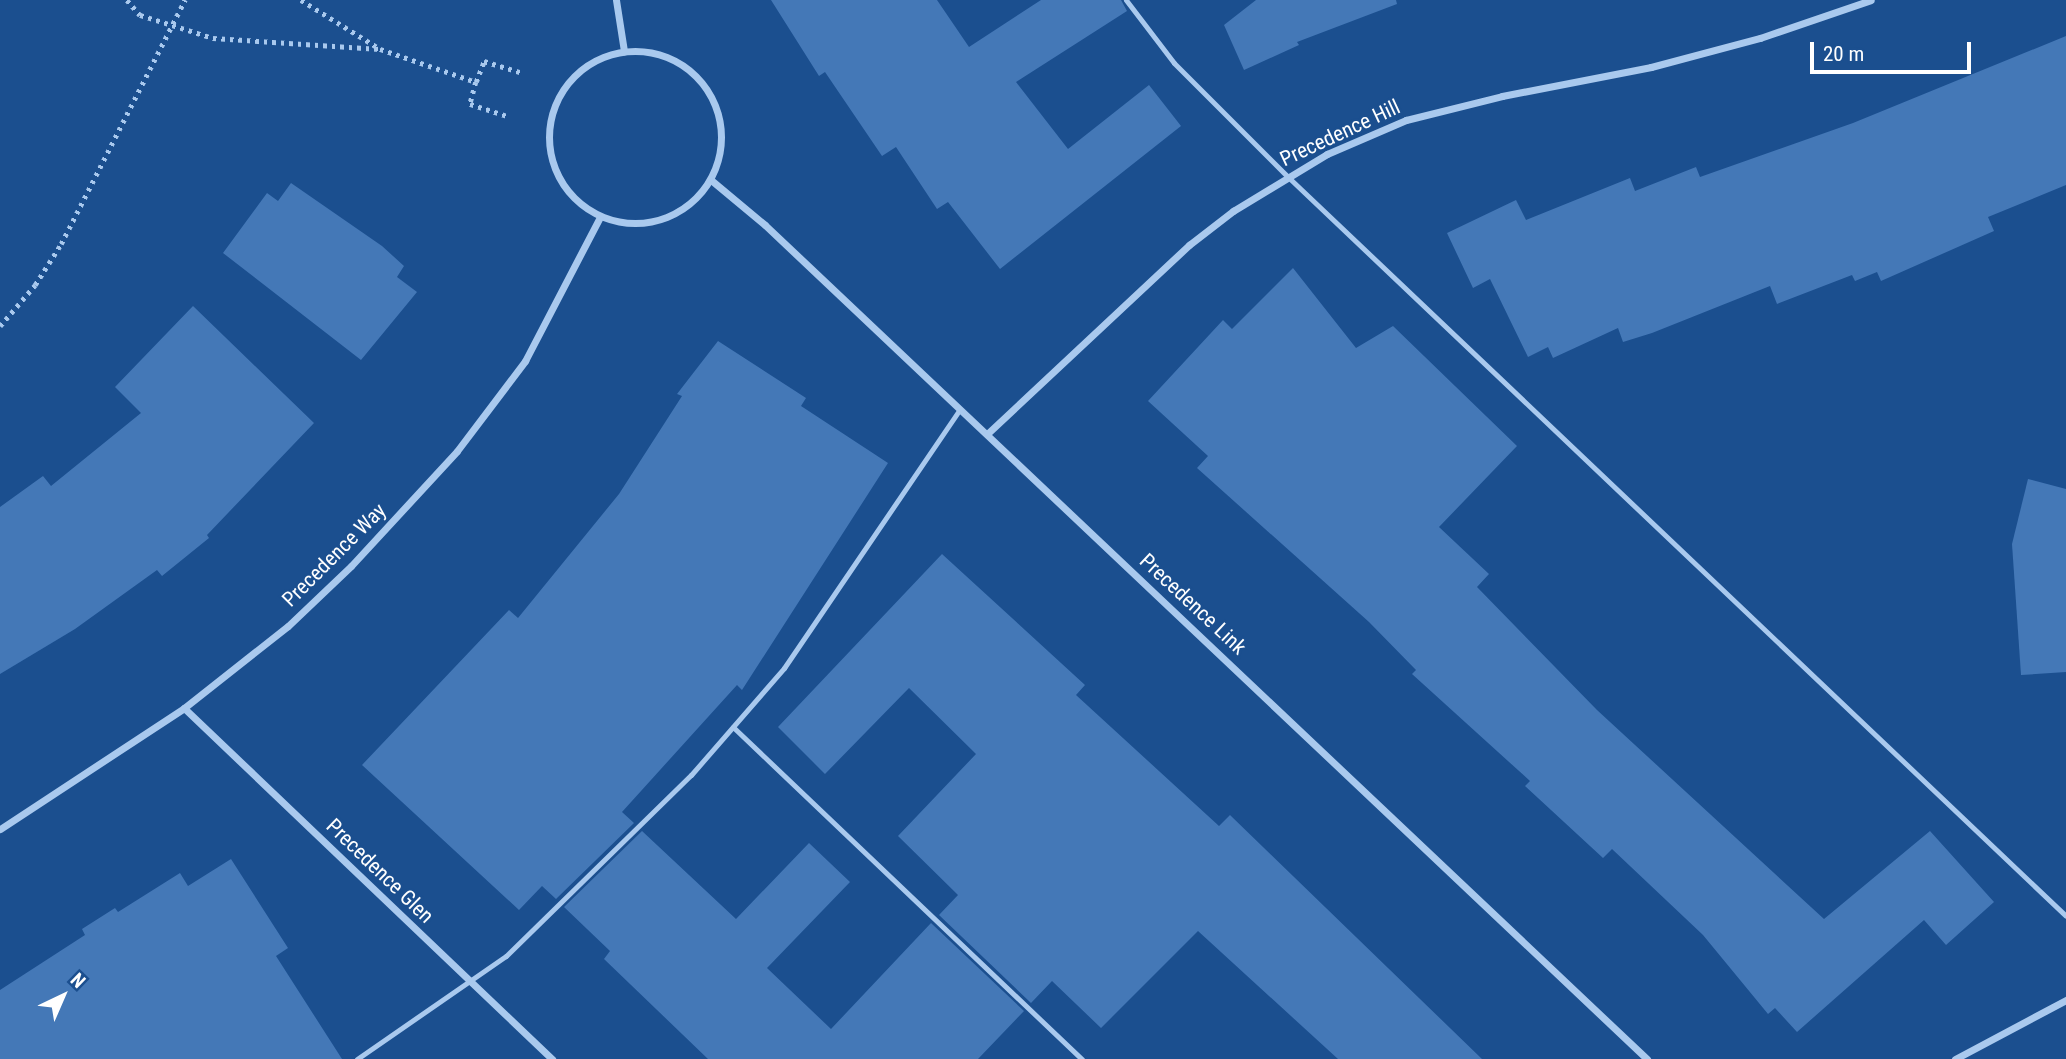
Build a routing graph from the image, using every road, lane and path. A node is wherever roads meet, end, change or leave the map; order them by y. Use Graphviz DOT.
graph roads {
  1 [pos="127,0"];
  2 [pos="185,0"];
  3 [pos="300,0"];
  4 [pos="616,0"];
  5 [pos="1126,0"];
  6 [pos="1871,0"];
  7 [pos="172,25"];
  8 [pos="380,49"];
  9 [pos="624,51"];
  10 [pos="523,73"];
  11 [pos="476,82"];
  12 [pos="506,116"];
  13 [pos="1287,176"];
  14 [pos="711,180"];
  15 [pos="600,217"];
  16 [pos="0,326"];
  17 [pos="960,408"];
  18 [pos="987,434"];
  19 [pos="184,708"];
  20 [pos="733,727"];
  21 [pos="0,830"];
  22 [pos="2066,916"];
  23 [pos="472,983"];
  24 [pos="2066,1000"];
  25 [pos="357,1059"];
  26 [pos="552,1059"];
  27 [pos="1082,1059"];
  28 [pos="1647,1059"];
  29 [pos="1955,1059"];
  1 -- 7 [label="path"];
  2 -- 7 [label="path"];
  3 -- 8 [label="path"];
  4 -- 9 [label="street"];
  5 -- 13 [label="lane"];
  6 -- 13 [label="street, Precedence Hill"];
  7 -- 8 [label="path"];
  7 -- 16 [label="path"];
  8 -- 11 [label="path"];
  9 -- 14 [label="street"];
  9 -- 15 [label="street"];
  10 -- 11 [label="path"];
  11 -- 12 [label="path"];
  13 -- 18 [label="street, Precedence Hill"];
  13 -- 22 [label="lane"];
  14 -- 15 [label="street"];
  14 -- 17 [label="street, Precedence Link"];
  15 -- 19 [label="street, Precedence Way"];
  17 -- 18 [label="street, Precedence Link"];
  17 -- 20 [label="lane"];
  18 -- 28 [label="street, Precedence Link"];
  19 -- 21 [label="street, Precedence Way"];
  19 -- 23 [label="street, Precedence Glen"];
  20 -- 23 [label="lane"];
  20 -- 27 [label="lane"];
  23 -- 25 [label="lane"];
  23 -- 26 [label="street, Precedence Glen"];
  24 -- 29 [label="street"];
}
